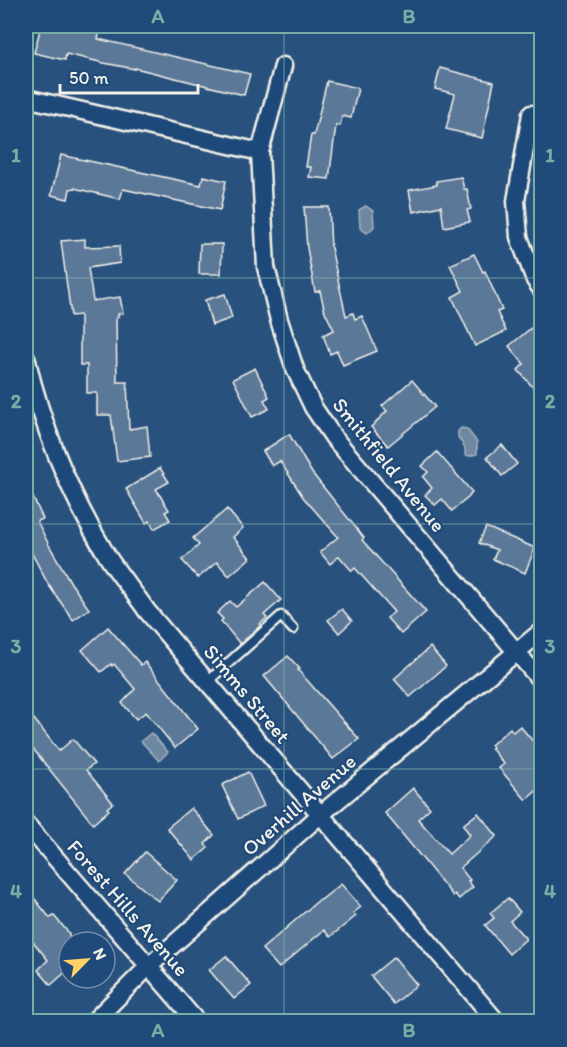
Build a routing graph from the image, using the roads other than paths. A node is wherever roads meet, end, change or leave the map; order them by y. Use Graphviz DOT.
graph roads {
  1 [pos="284,66"];
  2 [pos="26,98"];
  3 [pos="531,114"];
  4 [pos="260,152"];
  5 [pos="542,290"];
  6 [pos="26,357"];
  7 [pos="293,629"];
  8 [pos="542,632"];
  9 [pos="516,652"];
  10 [pos="207,682"];
  11 [pos="542,682"];
  12 [pos="320,815"];
  13 [pos="26,824"];
  14 [pos="149,966"];
  15 [pos="93,1022"];
  16 [pos="196,1022"];
  17 [pos="497,1022"];
  1 -- 4 [label="street, Smithfield Avenue"];
  2 -- 4 [label="street"];
  3 -- 5 [label="street"];
  4 -- 9 [label="street, Smithfield Avenue"];
  6 -- 10 [label="street, Simms Street"];
  7 -- 10 [label="lane"];
  8 -- 9 [label="street, Overhill Avenue"];
  9 -- 11 [label="street, Smithfield Avenue"];
  9 -- 12 [label="street, Overhill Avenue"];
  10 -- 12 [label="street, Simms Street"];
  12 -- 14 [label="street, Overhill Avenue"];
  12 -- 17 [label="street, Simms Street"];
  13 -- 14 [label="street, Forest Hills Avenue"];
  14 -- 15 [label="street, Overhill Avenue"];
  14 -- 16 [label="street, Forest Hills Avenue"];
}
